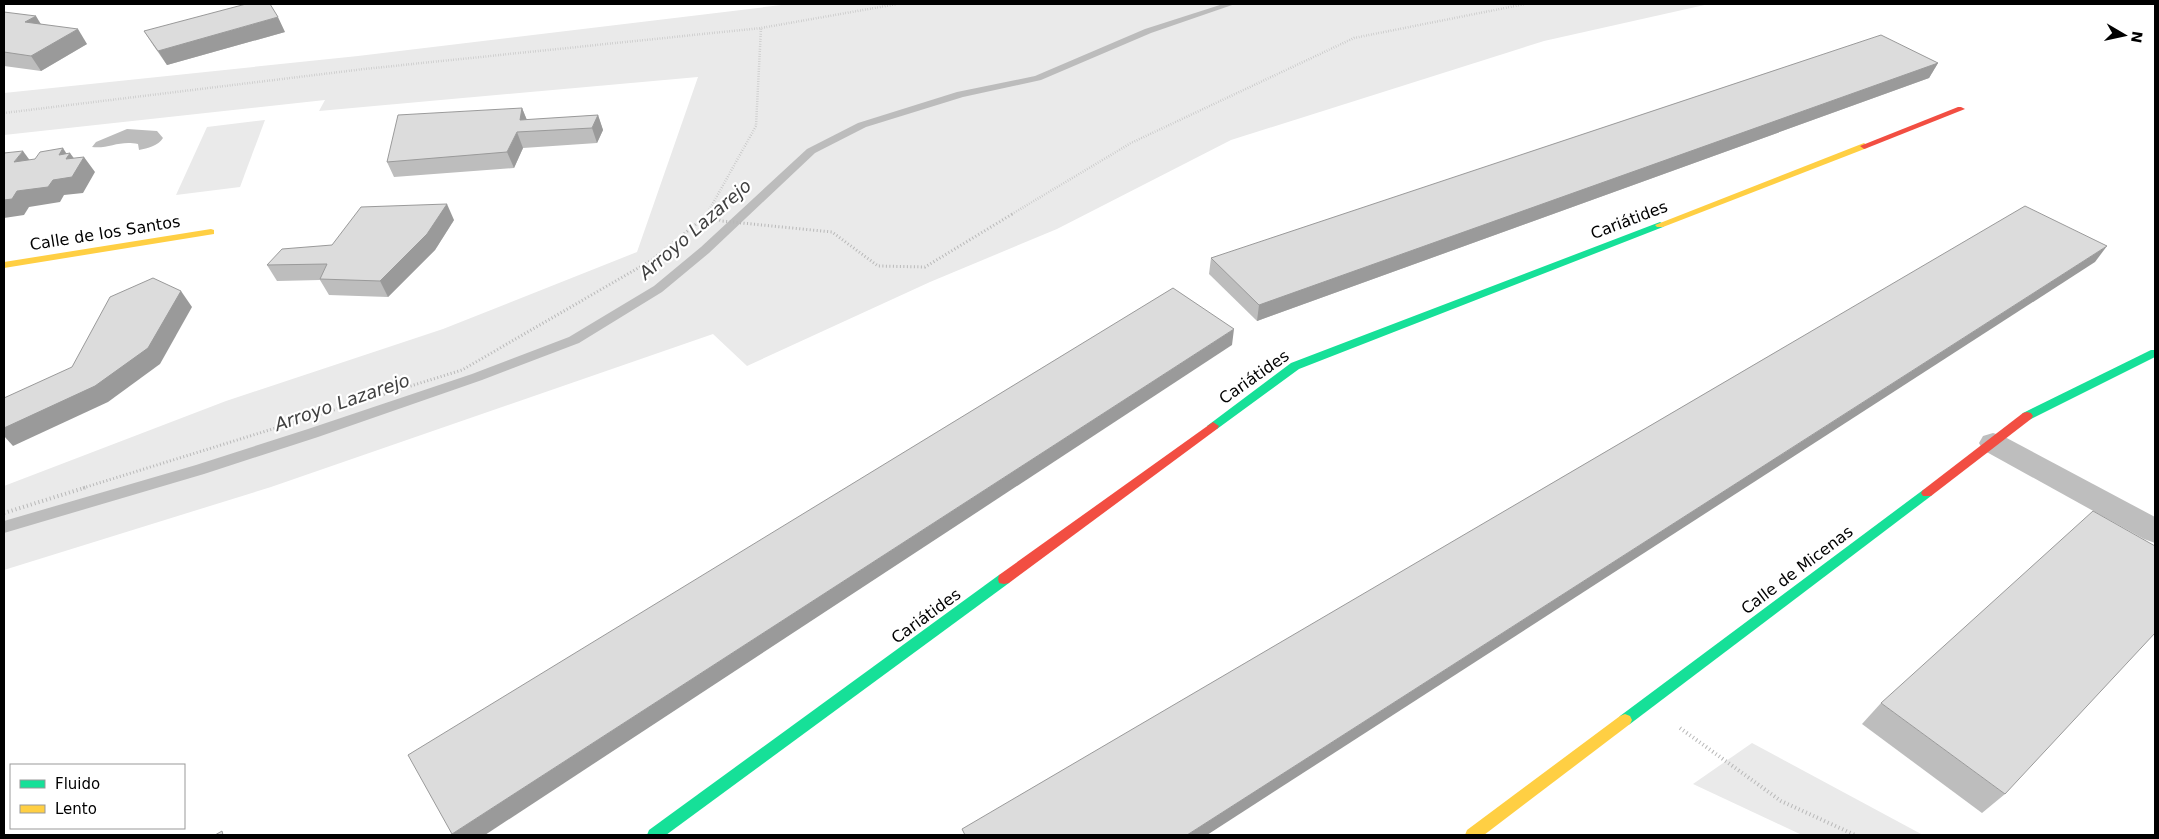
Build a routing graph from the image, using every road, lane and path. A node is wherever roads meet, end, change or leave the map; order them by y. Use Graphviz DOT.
graph roads {
  1 [pos="897,4"];
  2 [pos="1525,4"];
  3 [pos="761,28"];
  4 [pos="1961,109"];
  5 [pos="4,113"];
  6 [pos="706,216"];
  7 [pos="211,232"];
  8 [pos="4,265"];
  9 [pos="2155,353"];
  10 [pos="1992,443"];
  11 [pos="4,513"];
  12 [pos="2155,532"];
  13 [pos="1647,704"];
  14 [pos="654,835"];
  15 [pos="1472,835"];
  16 [pos="1855,835"];
  1 -- 3 [label="path"];
  2 -- 6 [label="path"];
  3 -- 5 [label="path"];
  3 -- 6 [label="path"];
  4 -- 14 [label="street, Cariátides"];
  6 -- 11 [label="path"];
  7 -- 8 [label="street, Calle de los Santos"];
  9 -- 10 [label="street, Calle de Micenas"];
  10 -- 12 [label="street"];
  10 -- 13 [label="street, Calle de Micenas"];
  13 -- 15 [label="street, Calle de Micenas"];
  13 -- 16 [label="path"];
}
